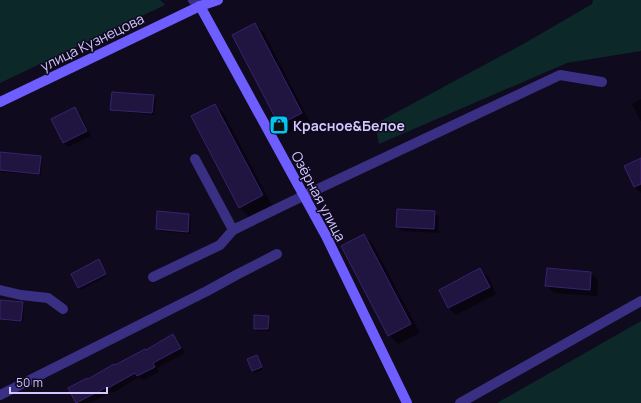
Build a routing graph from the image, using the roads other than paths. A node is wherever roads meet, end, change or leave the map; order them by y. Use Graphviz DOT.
graph roads {
  1 [pos="218,0"];
  2 [pos="196,3"];
  3 [pos="602,82"];
  4 [pos="0,102"];
  5 [pos="195,159"];
  6 [pos="304,196"];
  7 [pos="233,230"];
  8 [pos="277,254"];
  9 [pos="153,277"];
  10 [pos="0,290"];
  11 [pos="641,301"];
  12 [pos="63,309"];
  13 [pos="0,395"];
  14 [pos="407,403"];
  15 [pos="460,403"];
  1 -- 2 [label="street, улица Кузнецова"];
  2 -- 4 [label="street, улица Кузнецова"];
  2 -- 6 [label="street, Озёрная улица"];
  3 -- 6 [label="street"];
  5 -- 7 [label="street"];
  6 -- 7 [label="street"];
  6 -- 14 [label="street, Озёрная улица"];
  7 -- 9 [label="street"];
  8 -- 13 [label="street"];
  10 -- 12 [label="street"];
  11 -- 15 [label="street"];
}
